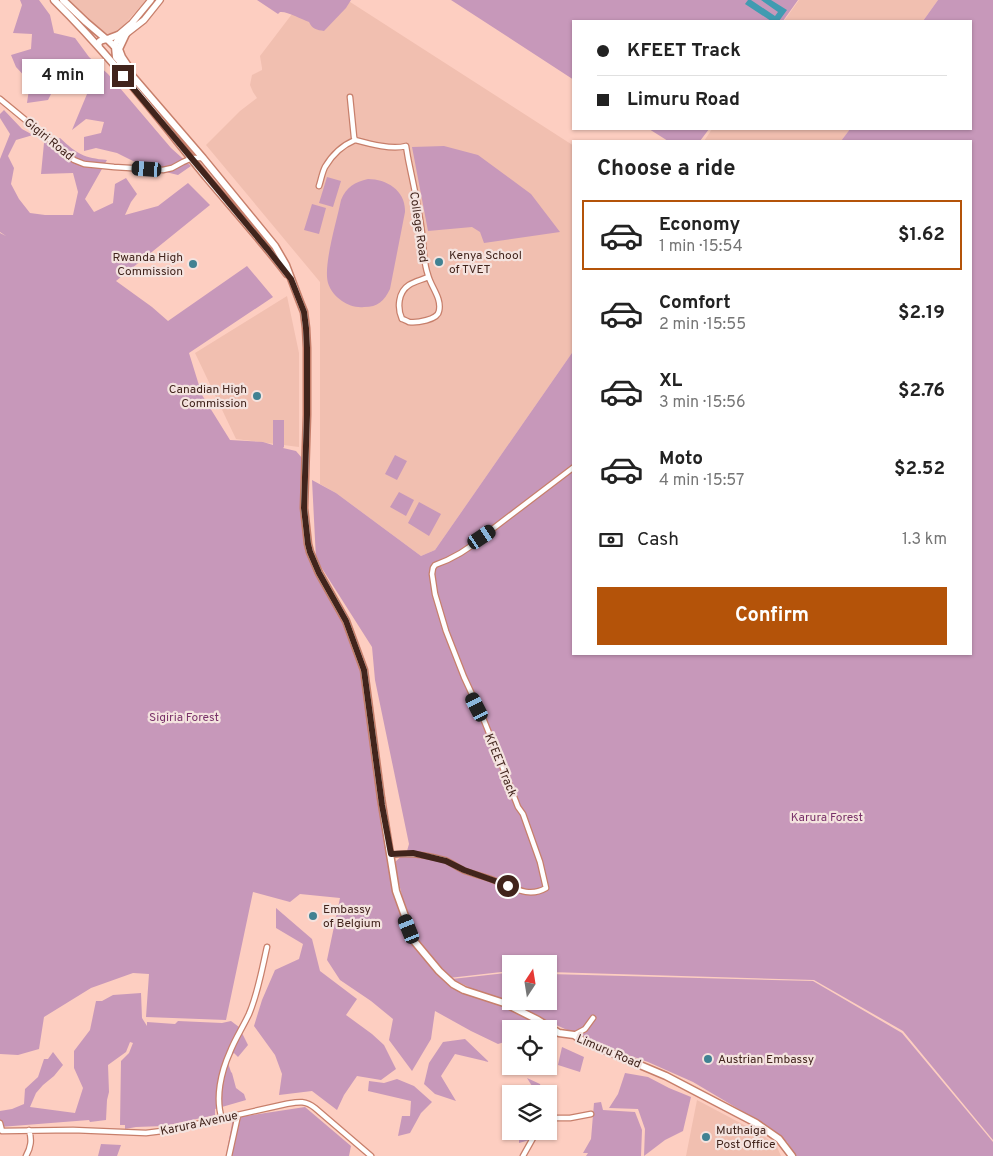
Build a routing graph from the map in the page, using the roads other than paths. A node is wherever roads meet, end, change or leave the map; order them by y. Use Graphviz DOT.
graph roads {
  1 [pos="54,0"];
  2 [pos="63,0"];
  3 [pos="151,0"];
  4 [pos="160,0"];
  5 [pos="126,34"];
  6 [pos="118,35"];
  7 [pos="106,39"];
  8 [pos="99,47"];
  9 [pos="115,50"];
  10 [pos="106,55"];
  11 [pos="145,92"];
  12 [pos="350,97"];
  13 [pos="0,99"];
  14 [pos="184,137"];
  15 [pos="176,139"];
  16 [pos="355,140"];
  17 [pos="193,148"];
  18 [pos="192,158"];
  19 [pos="203,158"];
  20 [pos="319,186"];
  21 [pos="428,277"];
  22 [pos="291,279"];
  23 [pos="572,469"];
  24 [pos="391,854"];
  25 [pos="267,947"];
  26 [pos="593,1018"];
  27 [pos="574,1035"];
  28 [pos="591,1114"];
  29 [pos="238,1115"];
  30 [pos="557,1118"];
  31 [pos="222,1119"];
  32 [pos="0,1123"];
  33 [pos="28,1130"];
  34 [pos="3,1131"];
  35 [pos="532,1140"];
  36 [pos="779,1140"];
  37 [pos="26,1156"];
  38 [pos="229,1156"];
  39 [pos="371,1156"];
  40 [pos="523,1156"];
  41 [pos="784,1156"];
  42 [pos="792,1156"];
  1 -- 8 [label="main road, Limuru Road"];
  2 -- 7 [label="main road, Limuru Road"];
  3 -- 6 [label="street"];
  4 -- 5 [label="street"];
  5 -- 9 [label="street"];
  5 -- 11 [label="main road"];
  6 -- 7 [label="main road"];
  7 -- 8 [label="main road"];
  7 -- 9 [label="main road, Limuru Road"];
  8 -- 10 [label="main road, Limuru Road"];
  9 -- 10 [label="main road"];
  9 -- 11 [label="main road, Limuru Road"];
  10 -- 15 [label="main road, Limuru Road"];
  11 -- 14 [label="main road, Limuru Road"];
  12 -- 16 [label="street"];
  13 -- 18 [label="street, Gigiri Road"];
  14 -- 15 [label="main road"];
  14 -- 17 [label="main road, Limuru Road"];
  15 -- 18 [label="main road, Limuru Road"];
  16 -- 20 [label="street"];
  16 -- 21 [label="street, College Road"];
  17 -- 18 [label="street"];
  17 -- 19 [label="main road, Limuru Road"];
  18 -- 19 [label="street"];
  18 -- 22 [label="main road, Limuru Road"];
  19 -- 22 [label="main road, Limuru Road"];
  21 -- 21 [label="street, College Road"];
  22 -- 24 [label="main road, Limuru Road"];
  23 -- 24 [label="street, KFEET Track"];
  24 -- 27 [label="main road, Limuru Road"];
  25 -- 31 [label="street"];
  26 -- 27 [label="street"];
  27 -- 36 [label="main road, Limuru Road"];
  28 -- 30 [label="street"];
  29 -- 31 [label="street, Karura Avenue"];
  29 -- 38 [label="street"];
  29 -- 39 [label="street, Karura Avenue"];
  31 -- 33 [label="street, Karura Avenue"];
  32 -- 34 [label="street"];
  33 -- 34 [label="street, Karura Avenue"];
  33 -- 37 [label="street"];
  35 -- 40 [label="street"];
  36 -- 41 [label="main road"];
  36 -- 42 [label="main road, Limuru Road"];
}
